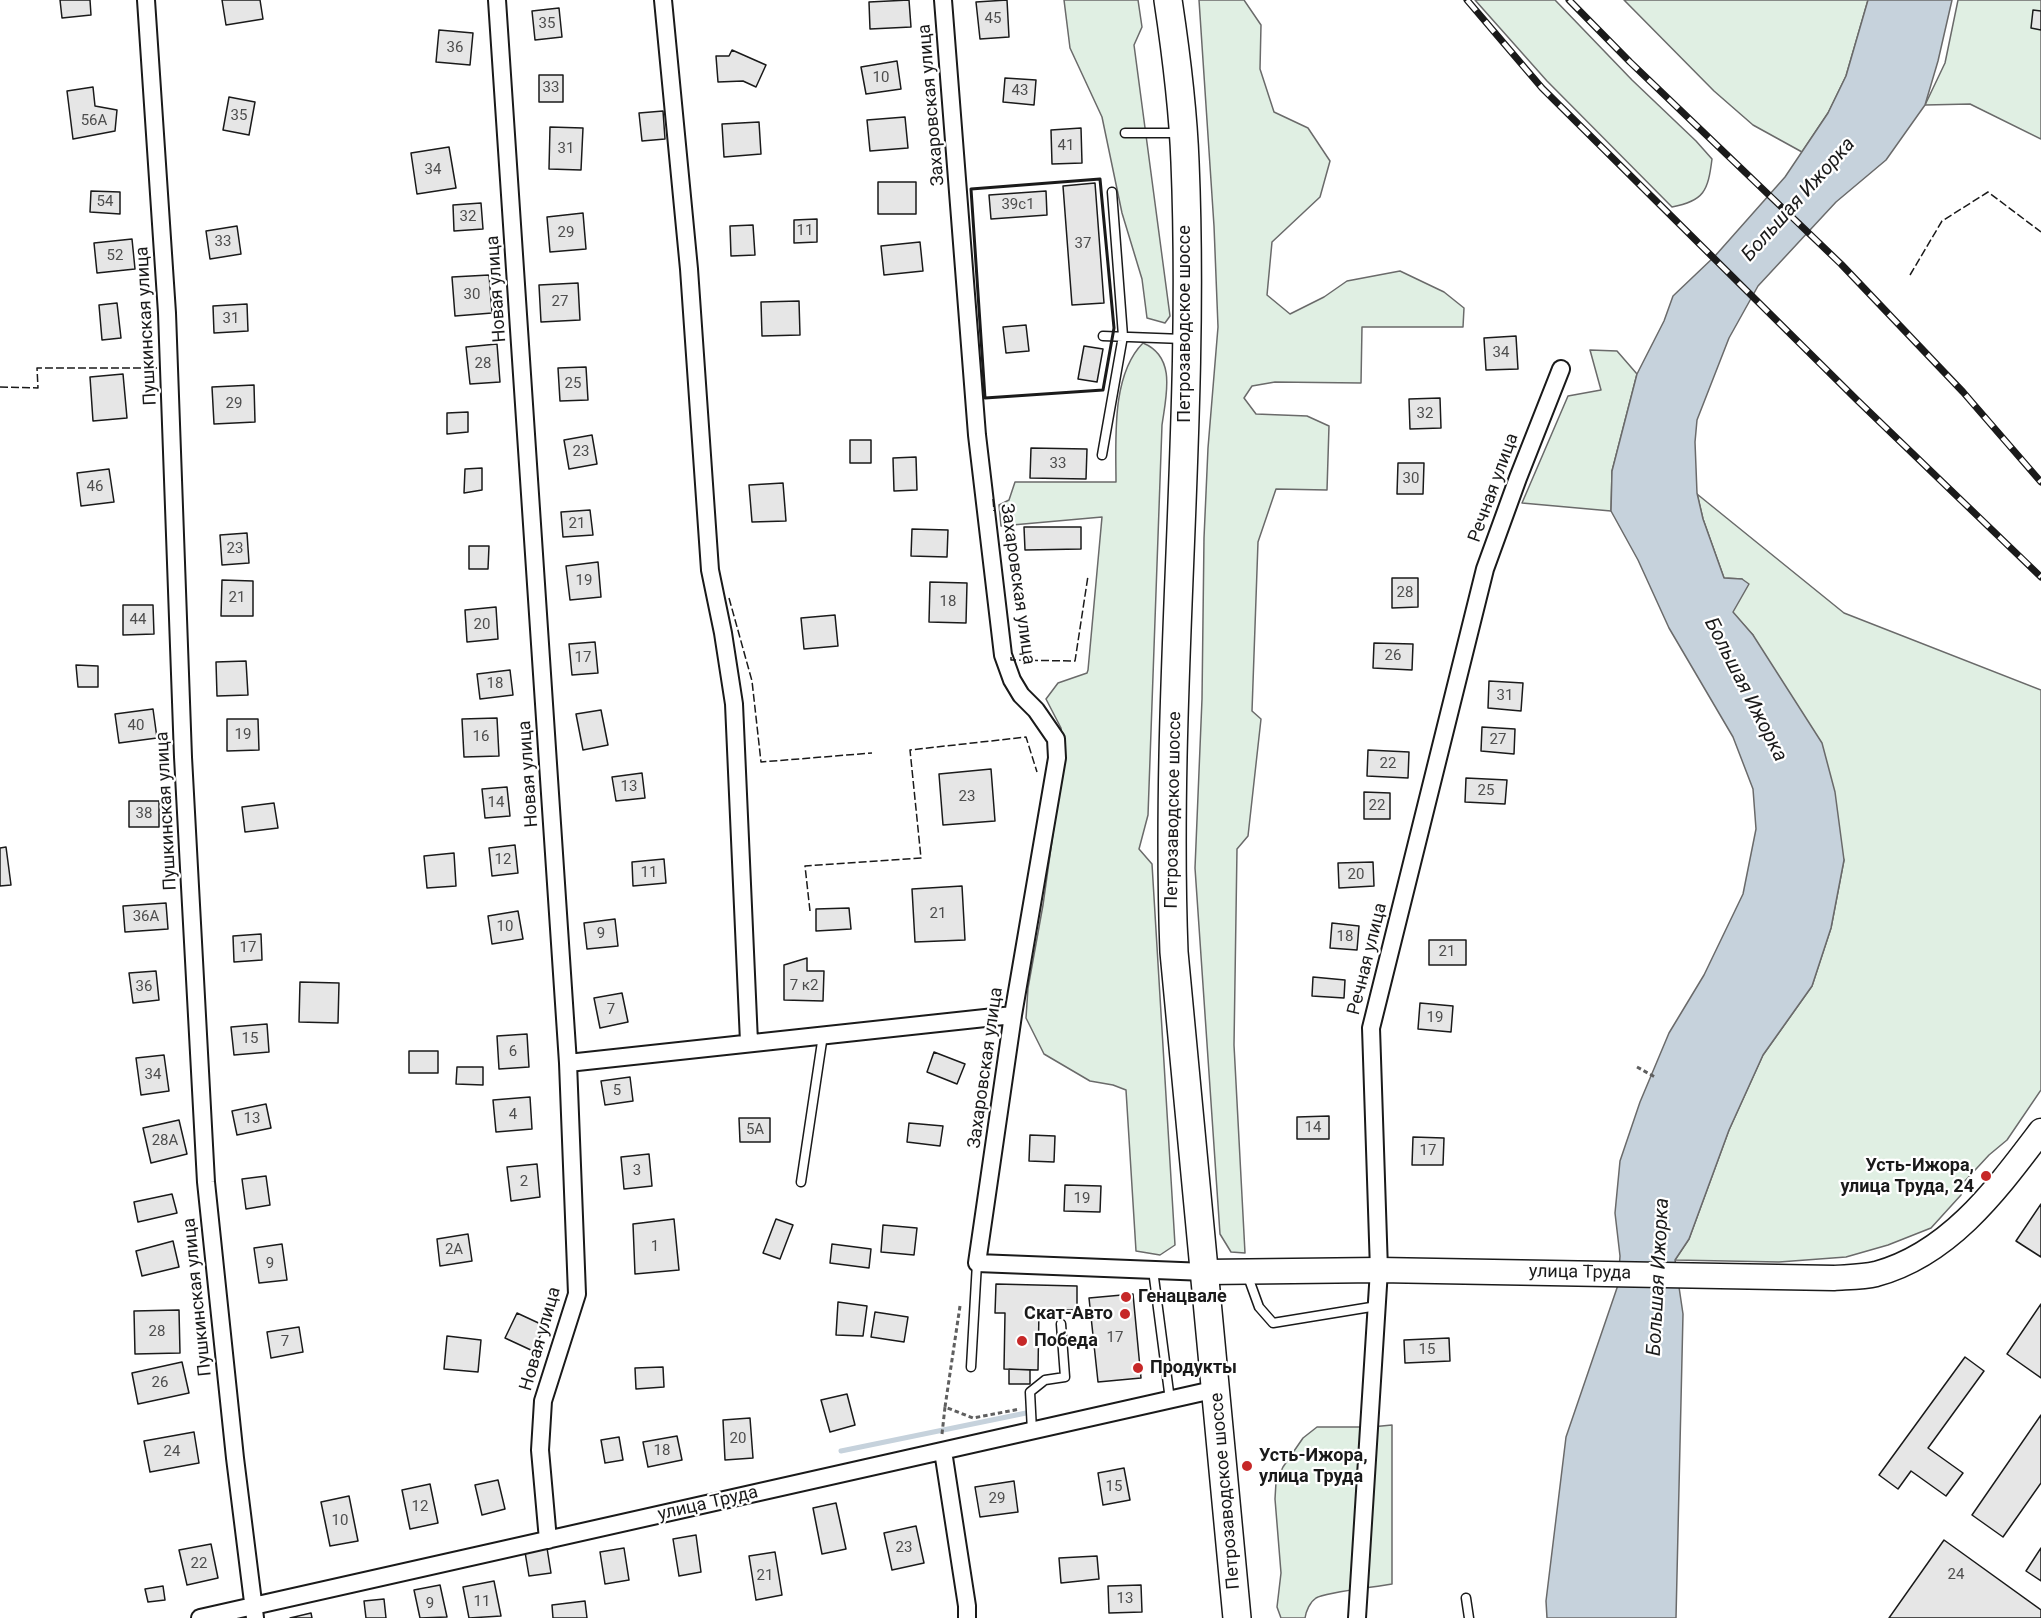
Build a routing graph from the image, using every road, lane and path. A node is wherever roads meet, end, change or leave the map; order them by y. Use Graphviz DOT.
graph roads {
  1 [pos="146,0"];
  2 [pos="497,0"];
  3 [pos="663,0"];
  4 [pos="943,0"];
  5 [pos="1168,0"];
  6 [pos="1125,133"];
  7 [pos="1183,133"];
  8 [pos="1112,192"];
  9 [pos="1103,336"];
  10 [pos="1123,336"];
  11 [pos="1187,339"];
  12 [pos="1561,369"];
  13 [pos="1102,455"];
  14 [pos="1013,1015"];
  15 [pos="822,1035"];
  16 [pos="749,1042"];
  17 [pos="568,1063"];
  18 [pos="1637,1067"];
  19 [pos="1655,1077"];
  20 [pos="2041,1131"];
  21 [pos="801,1182"];
  22 [pos="977,1263"];
  23 [pos="1154,1269"];
  24 [pos="1379,1270"];
  25 [pos="1246,1271"];
  26 [pos="1206,1272"];
  27 [pos="1377,1306"];
  28 [pos="1060,1324"];
  29 [pos="971,1366"];
  30 [pos="1217,1389"];
  31 [pos="1170,1400"];
  32 [pos="945,1407"];
  33 [pos="1032,1431"];
  34 [pos="942,1444"];
  35 [pos="548,1540"];
  36 [pos="1466,1598"];
  37 [pos="254,1612"];
  38 [pos="200,1618"];
  39 [pos="967,1618"];
  40 [pos="1237,1618"];
  41 [pos="1358,1618"];
  42 [pos="1469,1618"];
  1 -- 37 [label="street, Пушкинская улица"];
  2 -- 17 [label="street, Новая улица"];
  3 -- 16 [label="street"];
  4 -- 14 [label="street, Захаровская улица"];
  5 -- 7 [label="main road, Петрозаводское шоссе"];
  6 -- 7 [label="lane"];
  7 -- 11 [label="main road, Петрозаводское шоссе"];
  8 -- 10 [label="lane"];
  9 -- 10 [label="lane"];
  10 -- 11 [label="lane"];
  10 -- 13 [label="lane"];
  11 -- 26 [label="main road, Петрозаводское шоссе"];
  12 -- 24 [label="street, Речная улица"];
  14 -- 15 [label="street"];
  14 -- 22 [label="street, Захаровская улица"];
  15 -- 16 [label="street"];
  15 -- 21 [label="lane"];
  16 -- 17 [label="street"];
  17 -- 35 [label="street, Новая улица"];
  18 -- 19 [label="path"];
  20 -- 24 [label="main road, улица Труда"];
  22 -- 23 [label="street"];
  22 -- 29 [label="lane"];
  23 -- 26 [label="street"];
  23 -- 31 [label="lane"];
  24 -- 25 [label="main road, улица Труда"];
  24 -- 27 [label="street, Речная улица"];
  25 -- 26 [label="main road, улица Труда"];
  25 -- 27 [label="lane"];
  26 -- 30 [label="main road, Петрозаводское шоссе"];
  27 -- 41 [label="street, Речная улица"];
  28 -- 33 [label="lane"];
  30 -- 31 [label="street, улица Труда"];
  30 -- 40 [label="main road, Петрозаводское шоссе"];
  31 -- 33 [label="street, улица Труда"];
  32 -- 34 [label="path"];
  33 -- 34 [label="street, улица Труда"];
  34 -- 35 [label="street, улица Труда"];
  34 -- 39 [label="street"];
  35 -- 37 [label="street, улица Труда"];
  36 -- 42 [label="lane"];
  37 -- 38 [label="street, улица Труда"];
}
